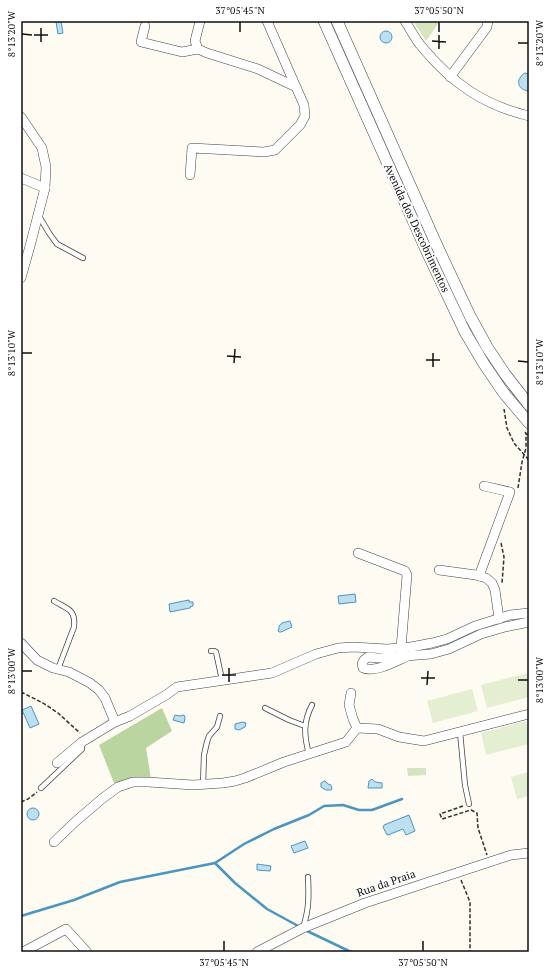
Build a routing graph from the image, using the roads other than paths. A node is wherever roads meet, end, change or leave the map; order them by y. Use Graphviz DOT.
graph roads {
  1 [pos="200,21"];
  2 [pos="267,21"];
  3 [pos="324,21"];
  4 [pos="337,21"];
  5 [pos="406,21"];
  6 [pos="488,21"];
  7 [pos="145,26"];
  8 [pos="198,50"];
  9 [pos="450,77"];
  10 [pos="296,87"];
  11 [pos="529,116"];
  12 [pos="21,117"];
  13 [pos="190,175"];
  14 [pos="21,178"];
  15 [pos="44,188"];
  16 [pos="38,214"];
  17 [pos="83,258"];
  18 [pos="21,278"];
  19 [pos="529,406"];
  20 [pos="529,423"];
  21 [pos="484,486"];
  22 [pos="358,554"];
  23 [pos="439,570"];
  24 [pos="479,576"];
  25 [pos="54,601"];
  26 [pos="529,613"];
  27 [pos="499,618"];
  28 [pos="529,622"];
  29 [pos="21,643"];
  30 [pos="401,648"];
  31 [pos="211,651"];
  32 [pos="408,656"];
  33 [pos="58,669"];
  34 [pos="222,680"];
  35 [pos="351,693"];
  36 [pos="312,705"];
  37 [pos="265,708"];
  38 [pos="529,714"];
  39 [pos="220,716"];
  40 [pos="116,722"];
  41 [pos="305,726"];
  42 [pos="357,728"];
  43 [pos="460,732"];
  44 [pos="82,739"];
  45 [pos="309,754"];
  46 [pos="57,763"];
  47 [pos="203,785"];
  48 [pos="41,788"];
  49 [pos="469,804"];
  50 [pos="54,842"];
  51 [pos="529,853"];
  52 [pos="308,877"];
  53 [pos="302,929"];
  54 [pos="268,950"];
  55 [pos="23,952"];
  56 [pos="87,952"];
  57 [pos="257,952"];
  1 -- 8 [label="street"];
  2 -- 10 [label="street"];
  3 -- 20 [label="street, Avenida dos Descobrimentos"];
  4 -- 19 [label="street, Avenida dos Descobrimentos"];
  5 -- 9 [label="street"];
  6 -- 9 [label="street"];
  7 -- 8 [label="street"];
  8 -- 10 [label="street"];
  9 -- 11 [label="street"];
  10 -- 13 [label="street"];
  12 -- 15 [label="street"];
  14 -- 15 [label="street"];
  15 -- 16 [label="street"];
  16 -- 17 [label="lane"];
  16 -- 18 [label="street"];
  21 -- 24 [label="street"];
  22 -- 30 [label="street"];
  23 -- 24 [label="street"];
  24 -- 27 [label="street"];
  25 -- 33 [label="lane"];
  26 -- 27 [label="street"];
  27 -- 30 [label="street"];
  28 -- 32 [label="street"];
  29 -- 33 [label="street"];
  30 -- 34 [label="street"];
  31 -- 34 [label="lane"];
  33 -- 40 [label="street"];
  34 -- 40 [label="street"];
  35 -- 42 [label="street"];
  36 -- 41 [label="lane"];
  37 -- 41 [label="lane"];
  38 -- 43 [label="street"];
  39 -- 47 [label="lane"];
  40 -- 44 [label="street"];
  41 -- 45 [label="lane"];
  42 -- 43 [label="street"];
  42 -- 45 [label="street"];
  43 -- 49 [label="lane"];
  44 -- 46 [label="street"];
  44 -- 48 [label="lane"];
  45 -- 47 [label="street"];
  47 -- 50 [label="street"];
  51 -- 53 [label="street, Rua da Praia"];
  52 -- 53 [label="lane"];
  53 -- 54 [label="street, Rua da Praia"];
  54 -- 57 [label="street, Rua da Praia"];
  55 -- 56 [label="street"];
}
